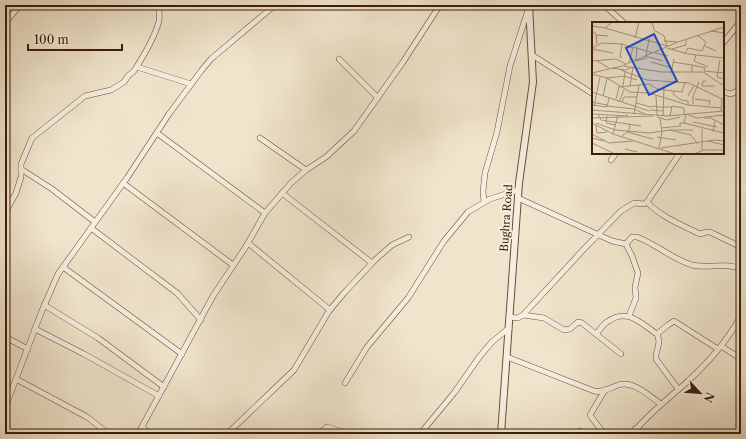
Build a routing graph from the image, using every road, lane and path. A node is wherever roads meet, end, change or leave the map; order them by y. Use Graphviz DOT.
graph roads {
  1 [pos="20,5"];
  2 [pos="158,5"];
  3 [pos="275,5"];
  4 [pos="440,5"];
  5 [pos="604,5"];
  6 [pos="529,7"];
  7 [pos="741,21"];
  8 [pos="623,22"];
  9 [pos="5,23"];
  10 [pos="724,42"];
  11 [pos="532,55"];
  12 [pos="339,59"];
  13 [pos="137,67"];
  14 [pos="191,84"];
  15 [pos="741,89"];
  16 [pos="724,92"];
  17 [pos="592,93"];
  18 [pos="378,98"];
  19 [pos="157,133"];
  20 [pos="260,138"];
  21 [pos="615,154"];
  22 [pos="679,154"];
  23 [pos="612,160"];
  24 [pos="21,168"];
  25 [pos="306,170"];
  26 [pos="123,183"];
  27 [pos="518,190"];
  28 [pos="282,193"];
  29 [pos="518,198"];
  30 [pos="484,202"];
  31 [pos="646,202"];
  32 [pos="5,213"];
  33 [pos="265,213"];
  34 [pos="95,222"];
  35 [pos="91,228"];
  36 [pos="599,234"];
  37 [pos="408,237"];
  38 [pos="248,243"];
  39 [pos="626,244"];
  40 [pos="741,247"];
  41 [pos="372,263"];
  42 [pos="233,265"];
  43 [pos="63,267"];
  44 [pos="741,269"];
  45 [pos="44,305"];
  46 [pos="330,310"];
  47 [pos="523,315"];
  48 [pos="629,316"];
  49 [pos="741,316"];
  50 [pos="509,317"];
  51 [pos="201,320"];
  52 [pos="508,328"];
  53 [pos="35,329"];
  54 [pos="596,334"];
  55 [pos="657,334"];
  56 [pos="5,337"];
  57 [pos="719,348"];
  58 [pos="28,349"];
  59 [pos="182,354"];
  60 [pos="621,354"];
  61 [pos="507,357"];
  62 [pos="741,359"];
  63 [pos="16,379"];
  64 [pos="345,383"];
  65 [pos="164,387"];
  66 [pos="678,389"];
  67 [pos="605,390"];
  68 [pos="159,396"];
  69 [pos="661,404"];
  70 [pos="5,408"];
  71 [pos="142,427"];
  72 [pos="635,429"];
  73 [pos="109,434"];
  74 [pos="138,434"];
  75 [pos="151,434"];
  76 [pos="227,434"];
  77 [pos="318,434"];
  78 [pos="349,434"];
  79 [pos="420,434"];
  80 [pos="501,434"];
  81 [pos="604,434"];
  82 [pos="632,434"];
  83 [pos="645,434"];
  1 -- 9 [label="street"];
  2 -- 13 [label="street"];
  3 -- 14 [label="street"];
  4 -- 18 [label="street"];
  5 -- 8 [label="street"];
  6 -- 11 [label="street, Bughra Road"];
  6 -- 30 [label="street"];
  7 -- 10 [label="street"];
  11 -- 17 [label="street"];
  11 -- 27 [label="street, Bughra Road"];
  12 -- 18 [label="street"];
  13 -- 14 [label="street"];
  13 -- 24 [label="street"];
  14 -- 19 [label="street"];
  15 -- 16 [label="street"];
  18 -- 25 [label="street"];
  19 -- 26 [label="street"];
  19 -- 33 [label="street"];
  20 -- 25 [label="street"];
  21 -- 23 [label="street"];
  22 -- 31 [label="street"];
  24 -- 32 [label="street"];
  24 -- 34 [label="street"];
  25 -- 28 [label="street"];
  26 -- 34 [label="street"];
  26 -- 42 [label="street"];
  27 -- 29 [label="street, Bughra Road"];
  27 -- 30 [label="street"];
  28 -- 33 [label="street"];
  28 -- 41 [label="street"];
  29 -- 36 [label="street"];
  29 -- 50 [label="street, Bughra Road"];
  30 -- 64 [label="street"];
  31 -- 36 [label="street"];
  31 -- 40 [label="street"];
  33 -- 38 [label="street"];
  34 -- 35 [label="street"];
  35 -- 43 [label="street"];
  35 -- 51 [label="street"];
  36 -- 39 [label="street"];
  36 -- 47 [label="street"];
  37 -- 41 [label="street"];
  38 -- 42 [label="street"];
  38 -- 46 [label="street"];
  39 -- 44 [label="street"];
  39 -- 48 [label="street"];
  41 -- 46 [label="street"];
  42 -- 51 [label="street"];
  43 -- 45 [label="street"];
  43 -- 59 [label="street"];
  45 -- 53 [label="street"];
  45 -- 65 [label="street"];
  46 -- 76 [label="street"];
  47 -- 50 [label="street"];
  47 -- 54 [label="street"];
  48 -- 54 [label="street"];
  48 -- 55 [label="street"];
  49 -- 57 [label="street"];
  50 -- 52 [label="street, Bughra Road"];
  51 -- 59 [label="street"];
  52 -- 61 [label="street, Bughra Road"];
  52 -- 79 [label="street"];
  53 -- 58 [label="street"];
  53 -- 68 [label="street"];
  54 -- 60 [label="street"];
  55 -- 57 [label="street"];
  55 -- 66 [label="street"];
  56 -- 58 [label="street"];
  57 -- 62 [label="street"];
  57 -- 66 [label="street"];
  58 -- 63 [label="street"];
  59 -- 65 [label="street"];
  61 -- 67 [label="street"];
  61 -- 80 [label="street, Bughra Road"];
  63 -- 70 [label="street"];
  63 -- 73 [label="street"];
  65 -- 68 [label="street"];
  66 -- 69 [label="street"];
  67 -- 69 [label="street"];
  67 -- 81 [label="street"];
  68 -- 71 [label="street"];
  69 -- 72 [label="street"];
  71 -- 74 [label="street"];
  71 -- 75 [label="street"];
  72 -- 82 [label="street"];
  72 -- 83 [label="street"];
  77 -- 78 [label="street"];
}
